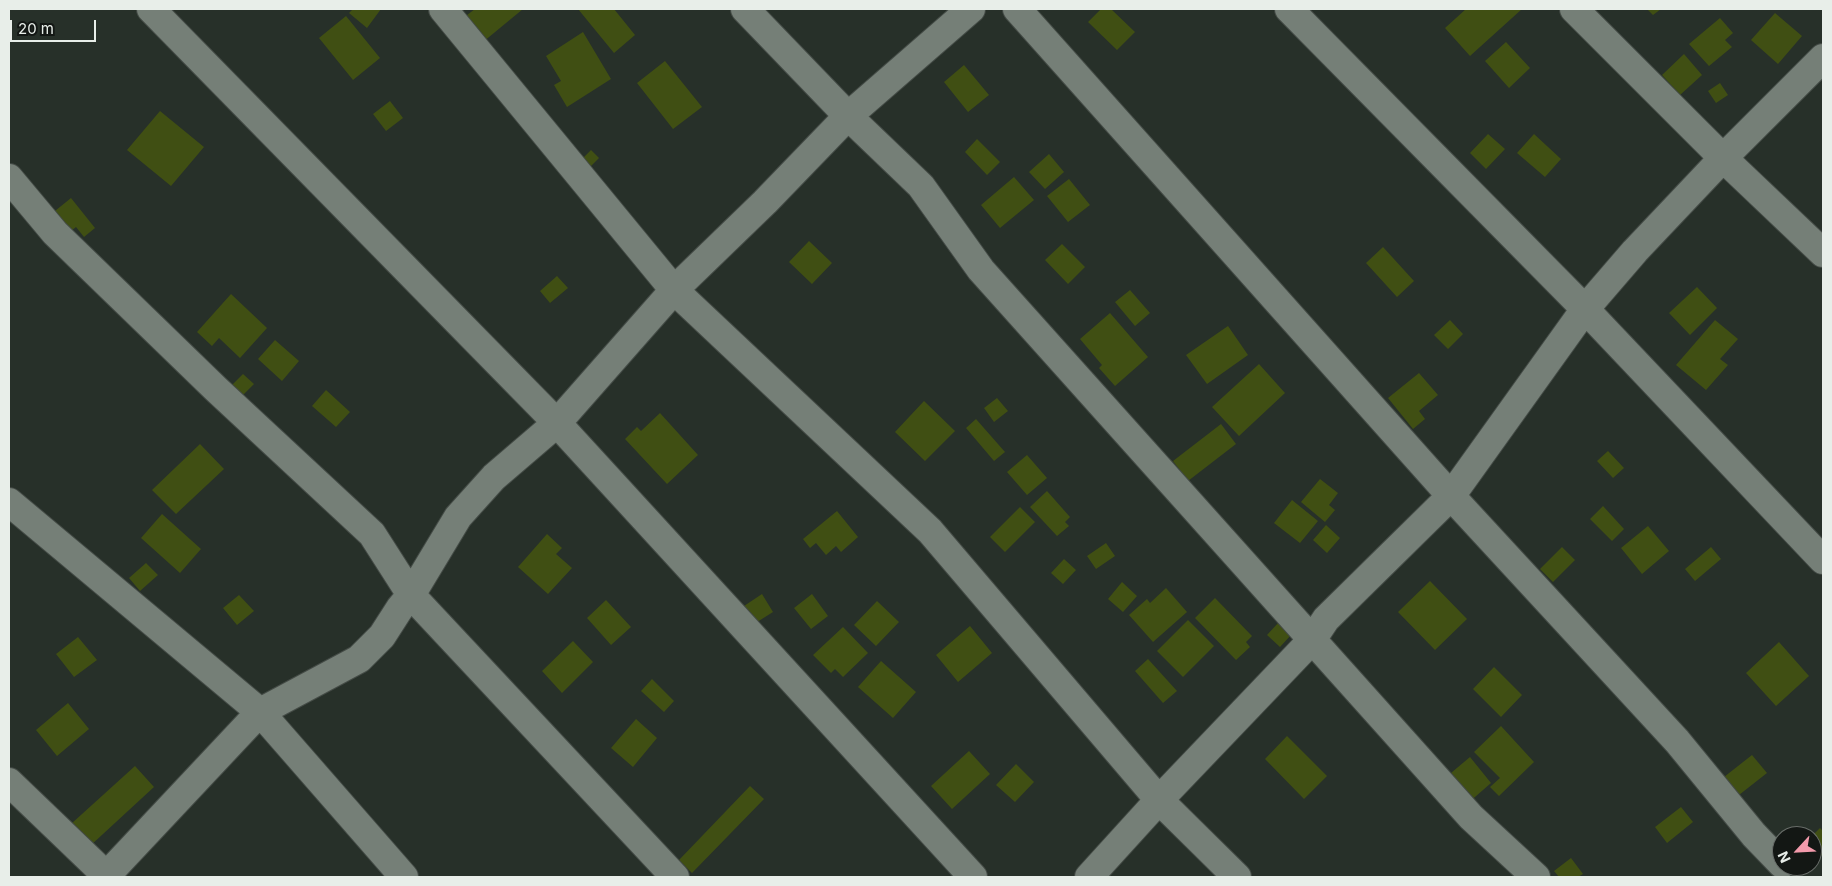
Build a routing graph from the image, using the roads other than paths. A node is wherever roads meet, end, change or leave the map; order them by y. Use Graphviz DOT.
graph roads {
  1 [pos="151,9"];
  2 [pos="443,9"];
  3 [pos="745,9"];
  4 [pos="971,9"];
  5 [pos="1017,9"];
  6 [pos="1289,9"];
  7 [pos="1574,9"];
  8 [pos="1823,58"];
  9 [pos="848,116"];
  10 [pos="1723,158"];
  11 [pos="9,178"];
  12 [pos="1823,253"];
  13 [pos="674,290"];
  14 [pos="1585,309"];
  15 [pos="557,423"];
  16 [pos="1451,496"];
  17 [pos="9,502"];
  18 [pos="1823,560"];
  19 [pos="411,594"];
  20 [pos="1312,640"];
  21 [pos="260,712"];
  22 [pos="9,782"];
  23 [pos="1159,800"];
  24 [pos="1772,854"];
  25 [pos="106,877"];
  26 [pos="404,877"];
  27 [pos="675,877"];
  28 [pos="973,877"];
  29 [pos="1089,877"];
  30 [pos="1237,877"];
  31 [pos="1536,877"];
  1 -- 15 [label="street"];
  2 -- 13 [label="street"];
  3 -- 9 [label="street"];
  4 -- 9 [label="street"];
  5 -- 16 [label="street"];
  6 -- 14 [label="street"];
  7 -- 10 [label="street"];
  8 -- 10 [label="street"];
  9 -- 13 [label="street"];
  9 -- 20 [label="street"];
  10 -- 12 [label="street"];
  10 -- 14 [label="street"];
  11 -- 19 [label="street"];
  13 -- 15 [label="street"];
  13 -- 23 [label="street"];
  14 -- 16 [label="street"];
  14 -- 18 [label="street"];
  15 -- 19 [label="street"];
  15 -- 28 [label="street"];
  16 -- 20 [label="street"];
  16 -- 24 [label="street"];
  17 -- 21 [label="street"];
  19 -- 21 [label="street"];
  19 -- 27 [label="street"];
  20 -- 23 [label="street"];
  20 -- 31 [label="street"];
  21 -- 25 [label="street"];
  21 -- 26 [label="street"];
  22 -- 25 [label="street"];
  23 -- 29 [label="street"];
  23 -- 30 [label="street"];
}
